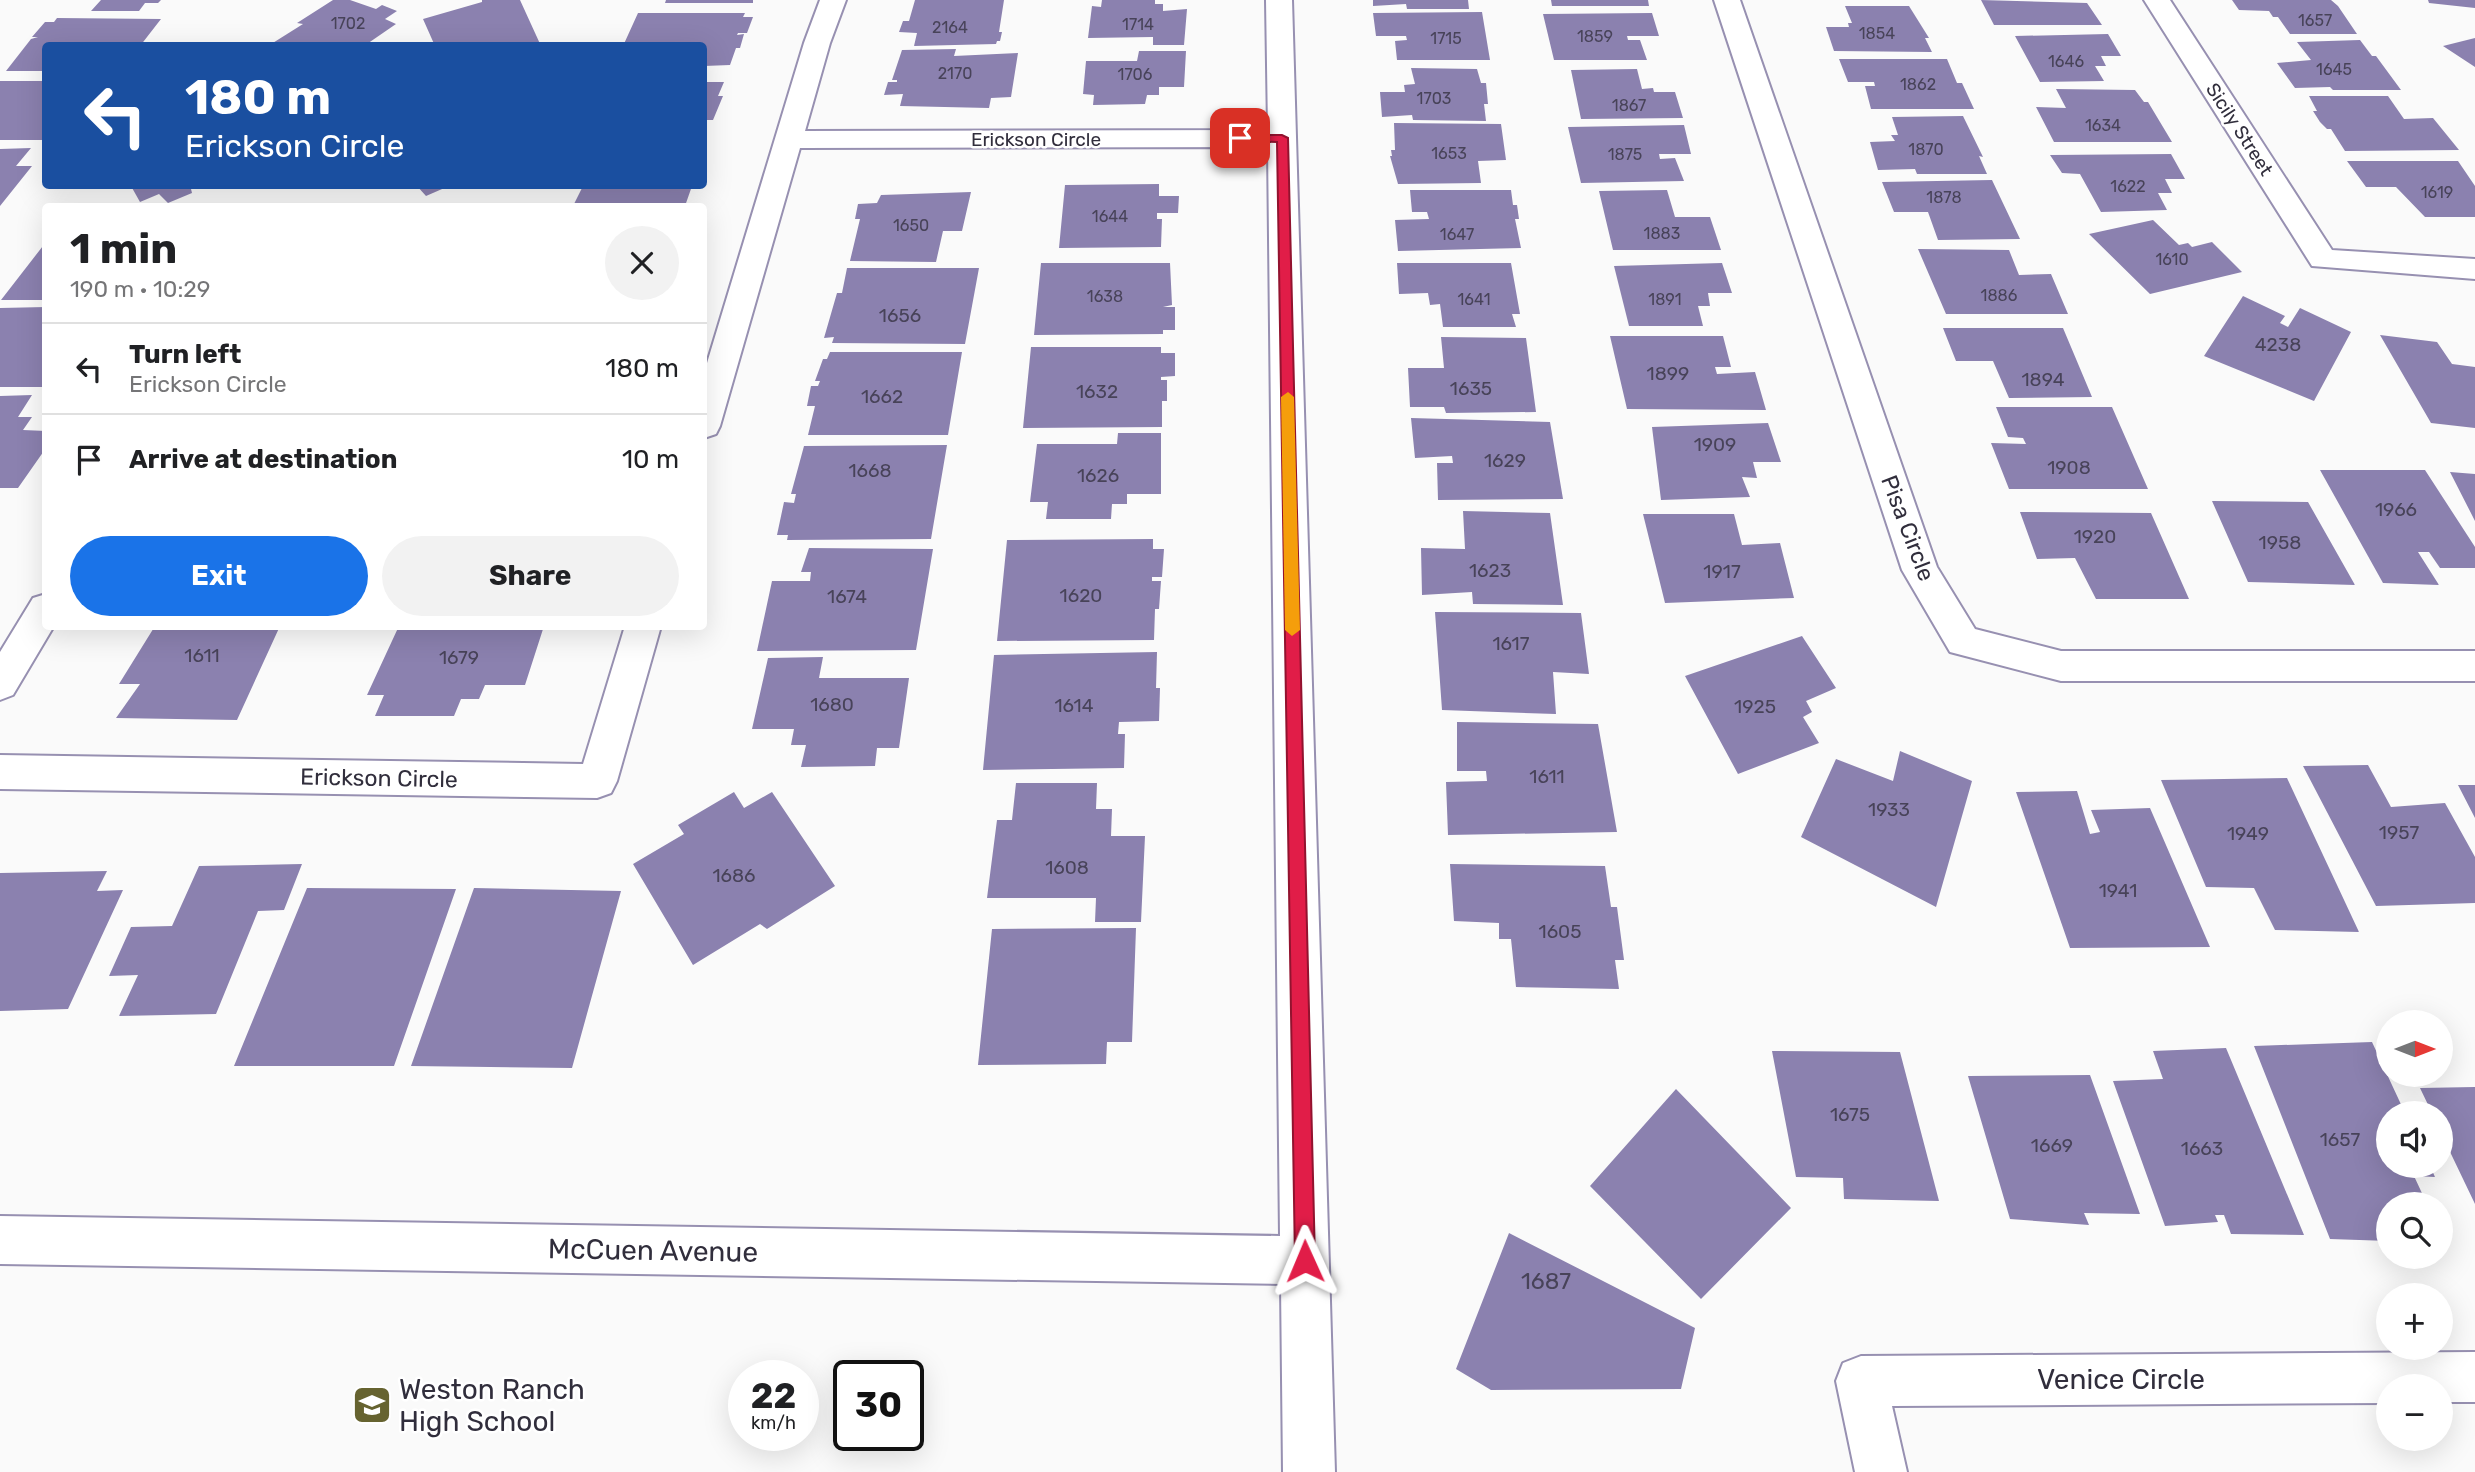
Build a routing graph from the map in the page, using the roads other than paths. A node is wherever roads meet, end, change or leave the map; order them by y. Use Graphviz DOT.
graph roads {
  1 [pos="833,0"];
  2 [pos="1279,0"];
  3 [pos="1727,0"];
  4 [pos="2157,0"];
  5 [pos="1282,138"];
  6 [pos="790,140"];
  7 [pos="2475,269"];
  8 [pos="707,416"];
  9 [pos="42,615"];
  10 [pos="642,630"];
  11 [pos="2475,666"];
  12 [pos="0,684"];
  13 [pos="0,772"];
  14 [pos="0,1240"];
  15 [pos="1305,1261"];
  16 [pos="2475,1377"];
  17 [pos="1309,1472"];
  18 [pos="1881,1472"];
  1 -- 6 [label="street"];
  2 -- 5 [label="street"];
  3 -- 11 [label="street, Pisa Circle"];
  4 -- 7 [label="street, Sicily Street"];
  5 -- 6 [label="street, Erickson Circle"];
  5 -- 15 [label="street"];
  6 -- 8 [label="street"];
  9 -- 12 [label="street"];
  10 -- 13 [label="street, Erickson Circle"];
  14 -- 15 [label="street, McCuen Avenue"];
  15 -- 17 [label="street"];
  16 -- 18 [label="street, Venice Circle"];
}
